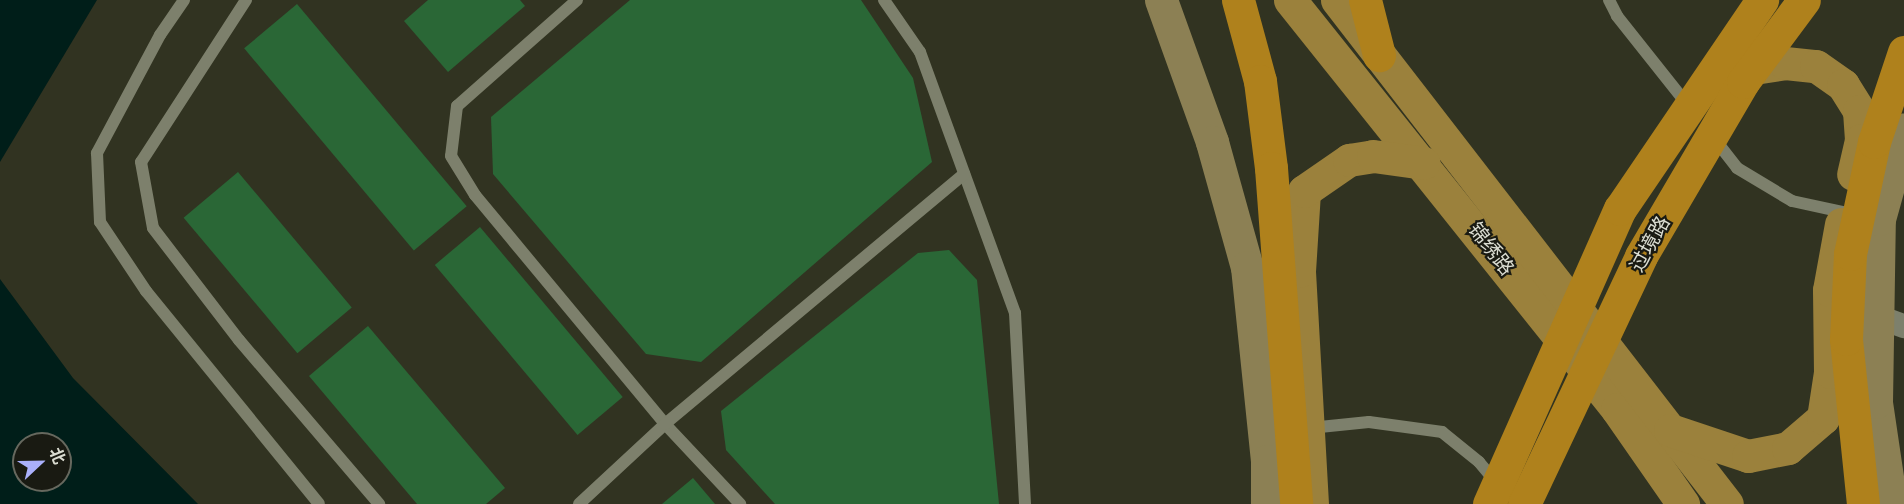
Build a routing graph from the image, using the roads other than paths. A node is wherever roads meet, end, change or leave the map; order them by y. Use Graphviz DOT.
graph roads {
  1 [pos="184,0"];
  2 [pos="246,0"];
  3 [pos="577,0"];
  4 [pos="884,0"];
  5 [pos="1161,0"];
  6 [pos="1238,0"];
  7 [pos="1290,0"];
  8 [pos="1337,0"];
  9 [pos="1365,0"];
  10 [pos="1609,0"];
  11 [pos="1762,0"];
  12 [pos="1804,0"];
  13 [pos="561,5"];
  14 [pos="1904,52"];
  15 [pos="1379,55"];
  16 [pos="1754,68"];
  17 [pos="1904,129"];
  18 [pos="1424,163"];
  19 [pos="964,174"];
  20 [pos="1879,219"];
  21 [pos="1890,321"];
  22 [pos="665,424"];
  23 [pos="1670,430"];
  24 [pos="1264,433"];
  25 [pos="1506,501"];
  26 [pos="319,504"];
  27 [pos="380,504"];
  28 [pos="579,504"];
  29 [pos="740,504"];
  30 [pos="1025,504"];
  31 [pos="1267,504"];
  32 [pos="1296,504"];
  33 [pos="1312,504"];
  34 [pos="1683,504"];
  35 [pos="1727,504"];
  36 [pos="1863,504"];
  37 [pos="1891,504"];
  1 -- 26 [label="lane"];
  2 -- 27 [label="lane"];
  3 -- 13 [label="lane"];
  4 -- 19 [label="lane"];
  5 -- 24 [label="street"];
  6 -- 32 [label="highway"];
  7 -- 18 [label="main road, 锦绣路"];
  8 -- 15 [label="main road, 锦绣路"];
  9 -- 15 [label="highway"];
  10 -- 20 [label="lane"];
  11 -- 25 [label="highway, 过境路"];
  12 -- 16 [label="highway, 过境路"];
  13 -- 22 [label="lane"];
  14 -- 36 [label="highway"];
  15 -- 23 [label="main road, 锦绣路"];
  16 -- 23 [label="main road"];
  16 -- 25 [label="highway, 过境路"];
  17 -- 20 [label="street"];
  18 -- 33 [label="main road"];
  18 -- 34 [label="main road, 锦绣路"];
  19 -- 22 [label="lane"];
  19 -- 30 [label="lane"];
  20 -- 21 [label="street"];
  21 -- 37 [label="street"];
  22 -- 28 [label="lane"];
  22 -- 29 [label="lane"];
  23 -- 35 [label="main road, 锦绣路"];
  24 -- 25 [label="lane"];
  24 -- 31 [label="street"];
}
